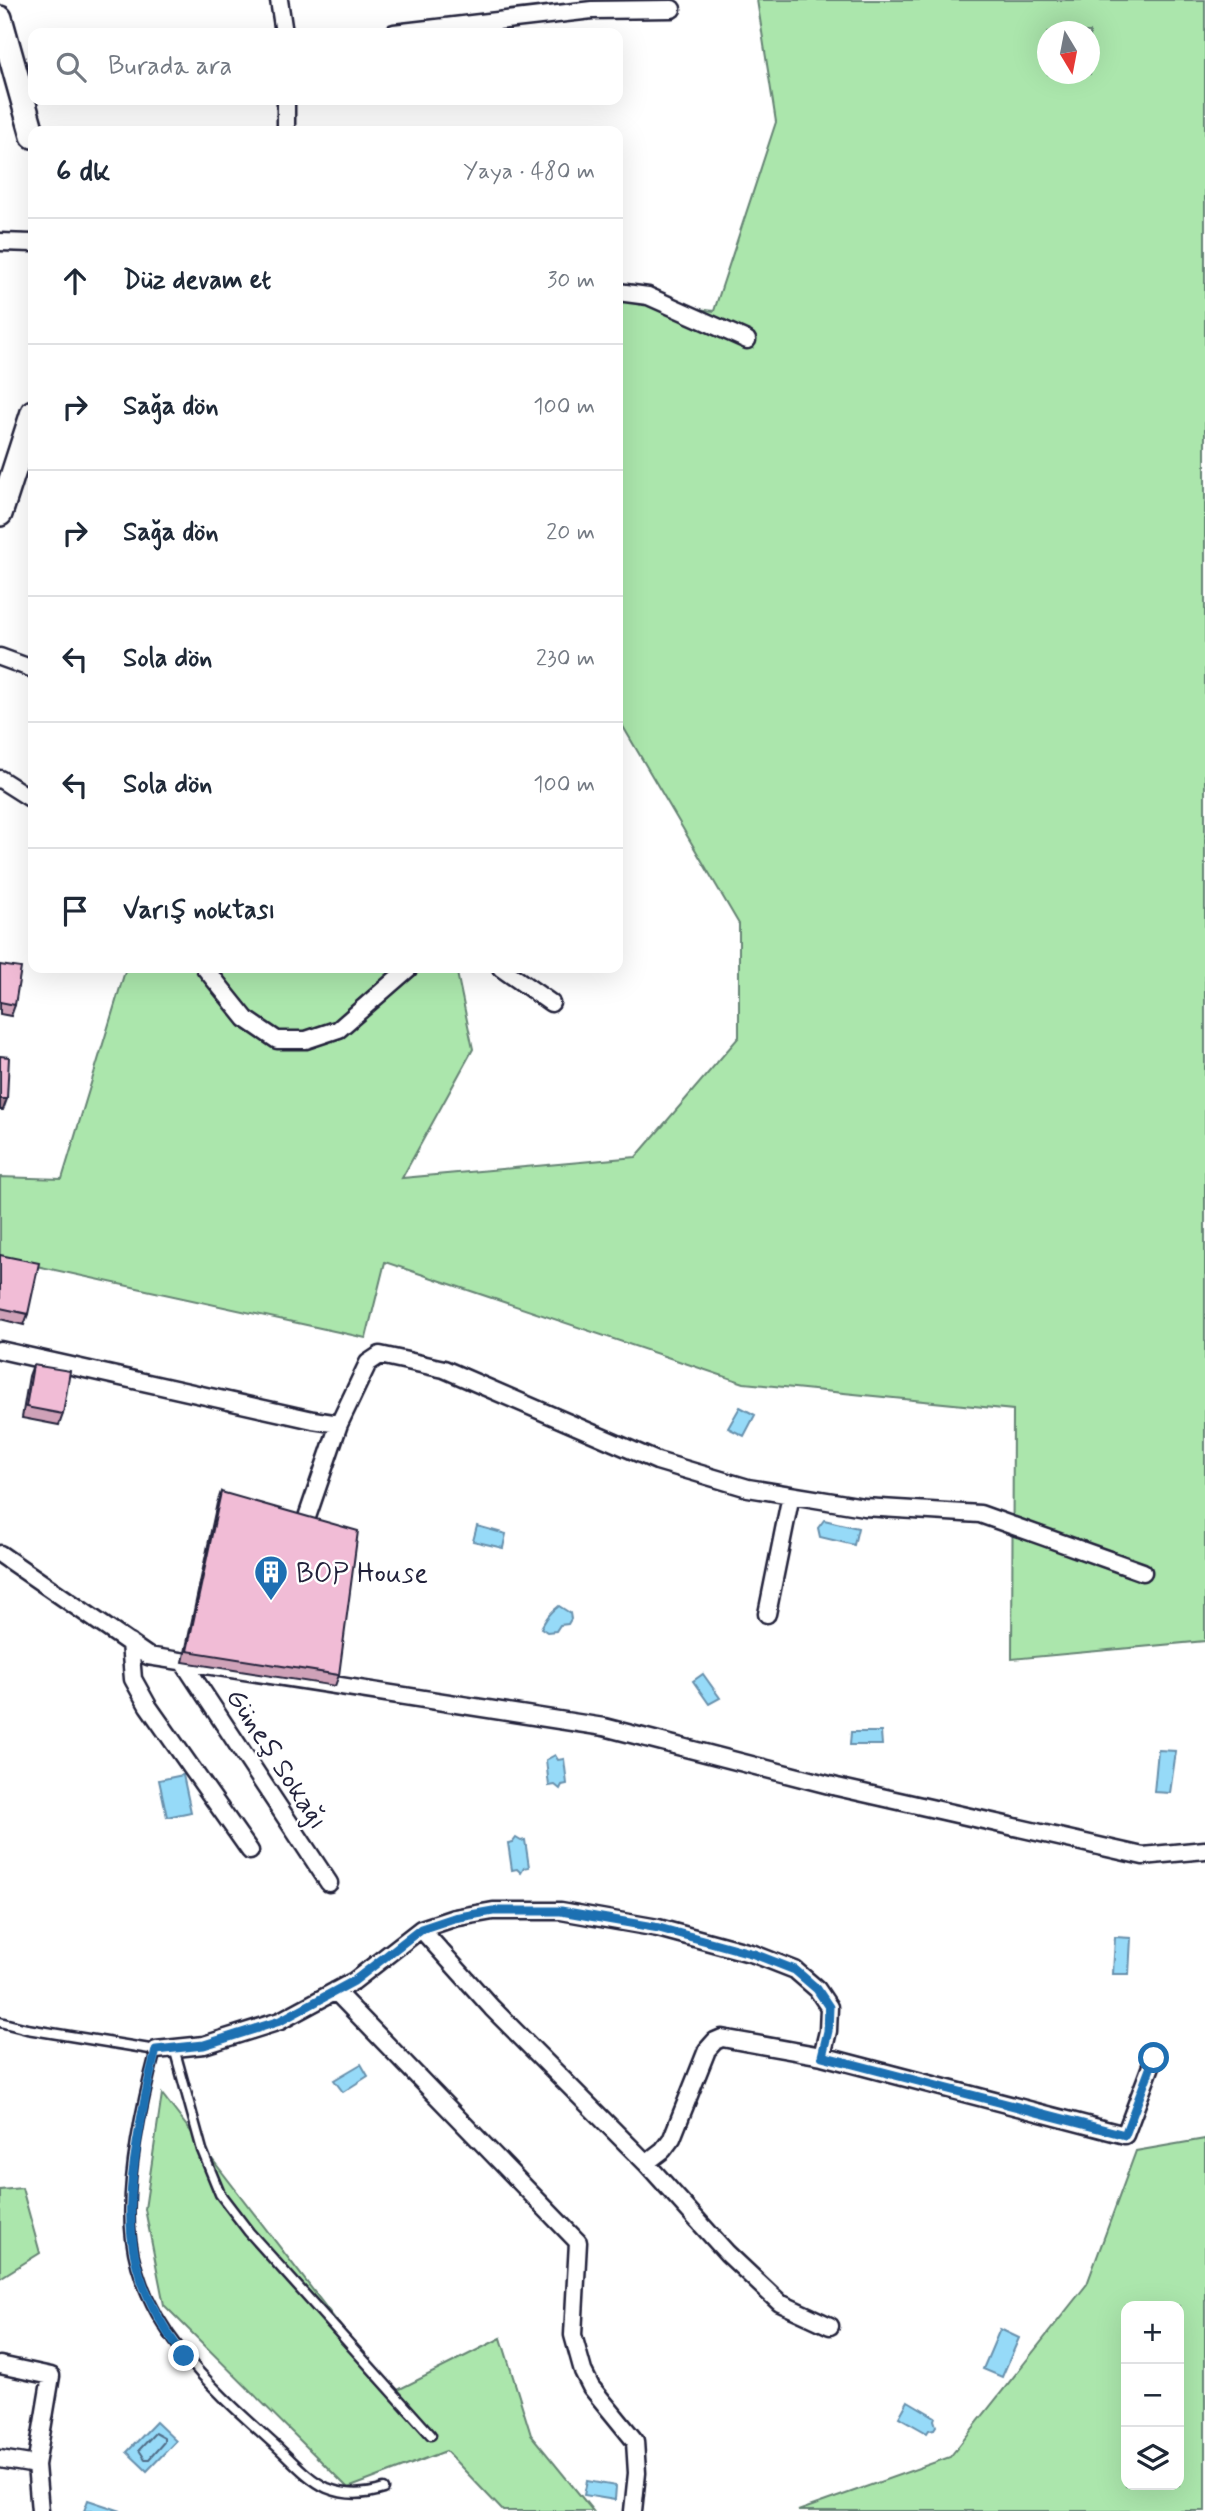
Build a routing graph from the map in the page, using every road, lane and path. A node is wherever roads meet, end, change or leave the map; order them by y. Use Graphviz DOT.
graph roads {
  1 [pos="279,0"];
  2 [pos="671,9"];
  3 [pos="0,18"];
  4 [pos="283,28"];
  5 [pos="437,28"];
  6 [pos="286,105"];
  7 [pos="30,126"];
  8 [pos="286,126"];
  9 [pos="0,242"];
  10 [pos="28,243"];
  11 [pos="623,293"];
  12 [pos="747,340"];
  13 [pos="28,427"];
  14 [pos="0,514"];
  15 [pos="0,657"];
  16 [pos="28,666"];
  17 [pos="0,779"];
  18 [pos="28,797"];
  19 [pos="209,973"];
  20 [pos="403,973"];
  21 [pos="508,973"];
  22 [pos="551,1003"];
  23 [pos="0,1350"];
  24 [pos="339,1424"];
  25 [pos="791,1495"];
  26 [pos="305,1523"];
  27 [pos="0,1554"];
  28 [pos="1143,1572"];
  29 [pos="767,1614"];
  30 [pos="130,1643"];
  31 [pos="183,1662"];
  32 [pos="1205,1850"];
  33 [pos="250,1851"];
  34 [pos="329,1883"];
  35 [pos="421,1929"];
  36 [pos="335,1991"];
  37 [pos="0,2022"];
  38 [pos="174,2048"];
  39 [pos="156,2050"];
  40 [pos="822,2056"];
  41 [pos="1154,2058"];
  42 [pos="646,2163"];
  43 [pos="830,2326"];
  44 [pos="0,2365"];
  45 [pos="431,2435"];
  46 [pos="0,2459"];
  47 [pos="36,2465"];
  48 [pos="384,2489"];
  49 [pos="40,2511"];
  50 [pos="633,2511"];
  1 -- 4 [label="street"];
  2 -- 5 [label="street"];
  3 -- 7 [label="street"];
  6 -- 8 [label="street"];
  9 -- 10 [label="street"];
  11 -- 12 [label="street"];
  13 -- 14 [label="street"];
  15 -- 16 [label="street"];
  17 -- 18 [label="street"];
  19 -- 20 [label="street"];
  21 -- 22 [label="street"];
  23 -- 24 [label="street"];
  24 -- 25 [label="street"];
  24 -- 26 [label="street"];
  25 -- 28 [label="street"];
  25 -- 29 [label="street"];
  27 -- 30 [label="street"];
  30 -- 31 [label="street"];
  30 -- 33 [label="street"];
  31 -- 32 [label="street"];
  31 -- 34 [label="street, Güneş Sokağı"];
  35 -- 36 [label="street"];
  35 -- 40 [label="street"];
  35 -- 42 [label="street"];
  36 -- 38 [label="street"];
  36 -- 50 [label="street"];
  37 -- 39 [label="lane"];
  38 -- 39 [label="street"];
  38 -- 45 [label="lane"];
  39 -- 48 [label="lane"];
  40 -- 41 [label="street"];
  40 -- 42 [label="street"];
  42 -- 43 [label="street"];
  44 -- 47 [label="street"];
  46 -- 47 [label="street"];
  47 -- 49 [label="street"];
}
